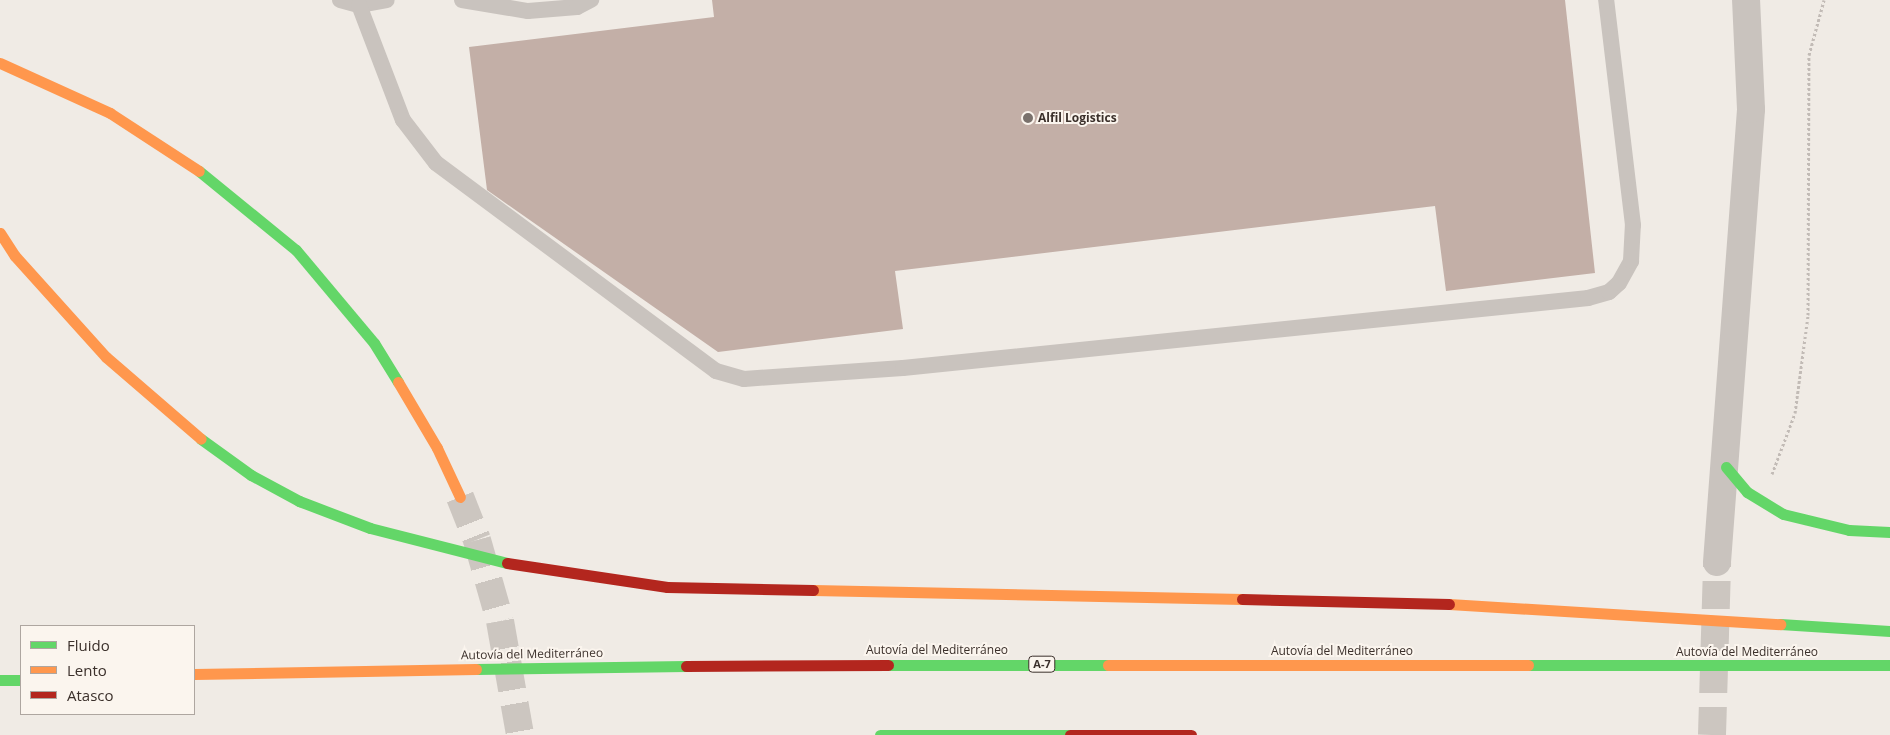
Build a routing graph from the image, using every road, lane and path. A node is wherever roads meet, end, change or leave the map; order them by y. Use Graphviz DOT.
graph roads {
  1 [pos="340,0"];
  2 [pos="387,0"];
  3 [pos="462,0"];
  4 [pos="591,0"];
  5 [pos="1606,0"];
  6 [pos="1746,0"];
  7 [pos="1824,0"];
  8 [pos="359,5"];
  9 [pos="2,64"];
  10 [pos="0,234"];
  11 [pos="1726,467"];
  12 [pos="460,497"];
  13 [pos="1756,499"];
  14 [pos="1890,532"];
  15 [pos="1718,562"];
  16 [pos="1890,632"];
  17 [pos="1890,665"];
  18 [pos="195,674"];
  19 [pos="0,680"];
  20 [pos="20,680"];
  21 [pos="880,735"];
  22 [pos="1191,735"];
  1 -- 8 [label="lane"];
  2 -- 8 [label="lane"];
  3 -- 4 [label="lane"];
  5 -- 8 [label="lane"];
  6 -- 11 [label="street"];
  7 -- 13 [label="path"];
  9 -- 12 [label="highway"];
  10 -- 16 [label="highway"];
  11 -- 13 [label="highway"];
  11 -- 15 [label="street"];
  13 -- 14 [label="highway"];
  17 -- 18 [label="highway, Autovía del Mediterráneo / A-7"];
  19 -- 20 [label="highway"];
  21 -- 22 [label="highway"];
}
